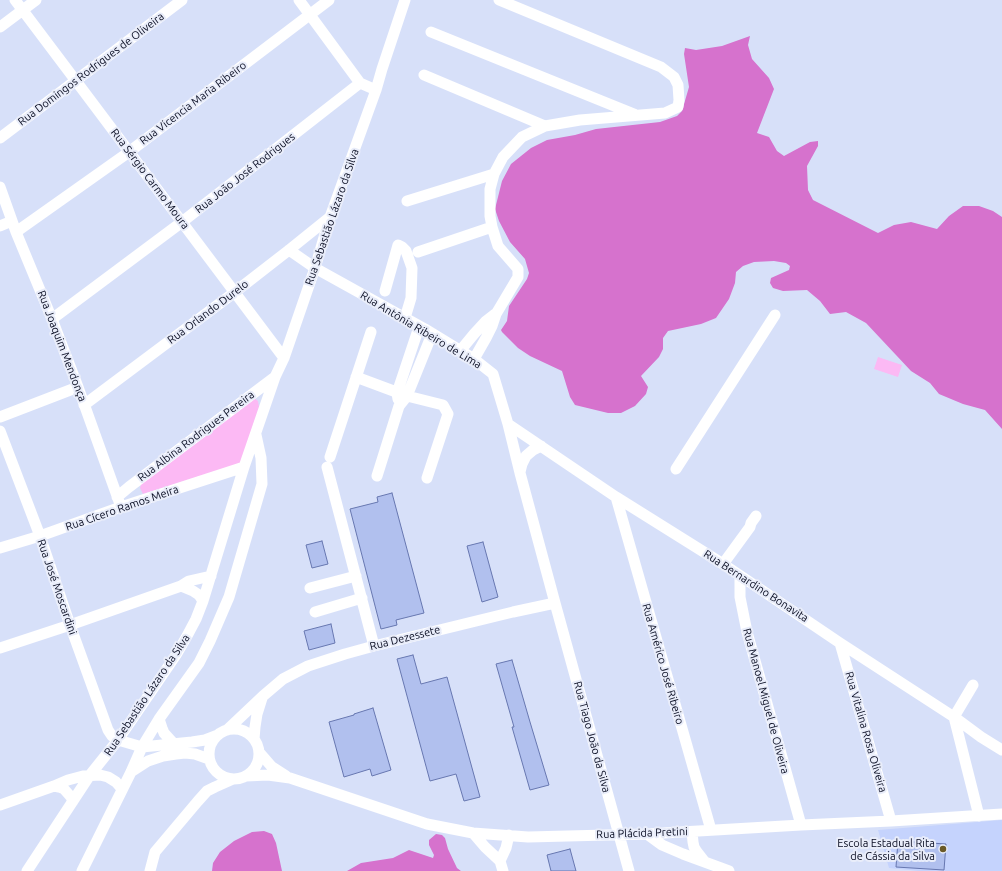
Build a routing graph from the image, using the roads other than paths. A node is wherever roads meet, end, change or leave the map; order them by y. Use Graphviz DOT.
graph roads {
  1 [pos="15,0"];
  2 [pos="36,0"];
  3 [pos="182,0"];
  4 [pos="299,0"];
  5 [pos="329,0"];
  6 [pos="405,0"];
  7 [pos="498,0"];
  8 [pos="22,10"];
  9 [pos="310,14"];
  10 [pos="0,27"];
  11 [pos="431,32"];
  12 [pos="424,75"];
  13 [pos="76,81"];
  14 [pos="360,83"];
  15 [pos="376,90"];
  16 [pos="638,115"];
  17 [pos="545,126"];
  18 [pos="0,138"];
  19 [pos="129,152"];
  20 [pos="494,174"];
  21 [pos="0,187"];
  22 [pos="407,201"];
  23 [pos="330,217"];
  24 [pos="12,220"];
  25 [pos="182,222"];
  26 [pos="0,226"];
  27 [pos="492,227"];
  28 [pos="16,232"];
  29 [pos="289,250"];
  30 [pos="418,252"];
  31 [pos="315,268"];
  32 [pos="385,291"];
  33 [pos="235,292"];
  34 [pos="496,314"];
  35 [pos="775,315"];
  36 [pos="405,318"];
  37 [pos="52,319"];
  38 [pos="419,327"];
  39 [pos="371,332"];
  40 [pos="432,334"];
  41 [pos="460,351"];
  42 [pos="284,358"];
  43 [pos="474,359"];
  44 [pos="275,377"];
  45 [pos="356,377"];
  46 [pos="78,387"];
  47 [pos="402,394"];
  48 [pos="84,405"];
  49 [pos="0,417"];
  50 [pos="508,424"];
  51 [pos="0,431"];
  52 [pos="256,434"];
  53 [pos="541,446"];
  54 [pos="244,467"];
  55 [pos="676,469"];
  56 [pos="520,473"];
  57 [pos="377,476"];
  58 [pos="427,478"];
  59 [pos="616,497"];
  60 [pos="119,502"];
  61 [pos="758,517"];
  62 [pos="40,536"];
  63 [pos="0,548"];
  64 [pos="723,564"];
  65 [pos="211,576"];
  66 [pos="356,576"];
  67 [pos="740,576"];
  68 [pos="181,586"];
  69 [pos="310,588"];
  70 [pos="362,598"];
  71 [pos="203,601"];
  72 [pos="556,603"];
  73 [pos="314,612"];
  74 [pos="70,625"];
  75 [pos="840,643"];
  76 [pos="374,646"];
  77 [pos="0,648"];
  78 [pos="973,684"];
  79 [pos="263,696"];
  80 [pos="954,717"];
  81 [pos="160,719"];
  82 [pos="223,732"];
  83 [pos="254,739"];
  84 [pos="118,740"];
  85 [pos="174,744"];
  86 [pos="142,747"];
  87 [pos="1002,750"];
  88 [pos="259,752"];
  89 [pos="210,762"];
  90 [pos="131,772"];
  91 [pos="90,775"];
  92 [pos="246,776"];
  93 [pos="290,778"];
  94 [pos="233,779"];
  95 [pos="54,786"];
  96 [pos="122,789"];
  97 [pos="207,791"];
  98 [pos="73,801"];
  99 [pos="0,805"];
  100 [pos="1002,814"];
  101 [pos="979,816"];
  102 [pos="891,821"];
  103 [pos="801,825"];
  104 [pos="711,830"];
  105 [pos="692,832"];
  106 [pos="473,833"];
  107 [pos="647,834"];
  108 [pos="619,835"];
  109 [pos="509,836"];
  110 [pos="705,861"];
  111 [pos="502,866"];
  112 [pos="27,871"];
  113 [pos="82,871"];
  114 [pos="150,871"];
  115 [pos="629,871"];
  116 [pos="729,871"];
  1 -- 8 [label="street, Rua Sérgio Carmo Moura"];
  2 -- 8 [label="street"];
  3 -- 13 [label="street, Rua Domingos Rodrigues de Oliveira"];
  4 -- 9 [label="street"];
  5 -- 9 [label="street, Rua Vicencia Maria Ribeiro"];
  6 -- 15 [label="street, Rua Sebastião Lázaro da Silva"];
  7 -- 16 [label="street"];
  8 -- 10 [label="street"];
  8 -- 13 [label="street, Rua Sérgio Carmo Moura"];
  9 -- 14 [label="street"];
  9 -- 19 [label="street, Rua Vicencia Maria Ribeiro"];
  11 -- 16 [label="street"];
  12 -- 17 [label="street"];
  13 -- 18 [label="street, Rua Domingos Rodrigues de Oliveira"];
  13 -- 19 [label="street, Rua Sérgio Carmo Moura"];
  14 -- 15 [label="street"];
  14 -- 25 [label="street, Rua João José Rodrigues"];
  15 -- 23 [label="street, Rua Sebastião Lázaro da Silva"];
  16 -- 17 [label="street"];
  17 -- 20 [label="street"];
  19 -- 25 [label="street, Rua Sérgio Carmo Moura"];
  19 -- 28 [label="street, Rua Vicencia Maria Ribeiro"];
  20 -- 22 [label="street"];
  20 -- 27 [label="street"];
  21 -- 24 [label="street, Rua Joaquim Mendonça"];
  23 -- 29 [label="street, Rua Orlando Durelo"];
  23 -- 31 [label="street, Rua Sebastião Lázaro da Silva"];
  24 -- 26 [label="street"];
  24 -- 28 [label="street, Rua Joaquim Mendonça"];
  25 -- 33 [label="street, Rua Sérgio Carmo Moura"];
  25 -- 37 [label="street, Rua João José Rodrigues"];
  27 -- 30 [label="street"];
  27 -- 34 [label="street"];
  28 -- 37 [label="street, Rua Joaquim Mendonça"];
  29 -- 31 [label="street, Rua Antônia Ribeiro de Lima"];
  29 -- 33 [label="street, Rua Orlando Durelo"];
  31 -- 36 [label="street, Rua Antônia Ribeiro de Lima"];
  31 -- 42 [label="street, Rua Sebastião Lázaro da Silva"];
  32 -- 36 [label="street"];
  33 -- 42 [label="street, Rua Sérgio Carmo Moura"];
  33 -- 48 [label="street, Rua Orlando Durelo"];
  34 -- 41 [label="street"];
  34 -- 43 [label="street"];
  35 -- 55 [label="street"];
  36 -- 38 [label="street, Rua Antônia Ribeiro de Lima"];
  37 -- 46 [label="street, Rua Joaquim Mendonça"];
  38 -- 40 [label="street, Rua Antônia Ribeiro de Lima"];
  38 -- 47 [label="street"];
  39 -- 45 [label="street"];
  40 -- 41 [label="street, Rua Antônia Ribeiro de Lima"];
  40 -- 47 [label="street"];
  41 -- 43 [label="street, Rua Antônia Ribeiro de Lima"];
  42 -- 44 [label="street, Rua Sebastião Lázaro da Silva"];
  43 -- 50 [label="street, Rua Antônia Ribeiro de Lima"];
  44 -- 52 [label="street, Rua Sebastião Lázaro da Silva"];
  44 -- 60 [label="street, Rua Albina Rodrigues Pereira"];
  45 -- 47 [label="street"];
  45 -- 66 [label="street"];
  46 -- 48 [label="street, Rua Joaquim Mendonça"];
  46 -- 49 [label="street"];
  47 -- 57 [label="street"];
  47 -- 58 [label="street"];
  48 -- 60 [label="street, Rua Joaquim Mendonça"];
  50 -- 53 [label="street, Rua Bernardino Bonavita"];
  50 -- 56 [label="street, Rua Antônia Ribeiro de Lima"];
  51 -- 62 [label="street, Rua José Moscardini"];
  52 -- 54 [label="street, Rua Sebastião Lázaro da Silva"];
  52 -- 81 [label="street, Rua Sebastião Lázaro da Silva"];
  53 -- 56 [label="street"];
  53 -- 59 [label="street, Rua Bernardino Bonavita"];
  54 -- 60 [label="street, Rua Cícero Ramos Meira"];
  54 -- 65 [label="street, Rua Sebastião Lázaro da Silva"];
  56 -- 72 [label="street, Rua Antônia Ribeiro de Lima"];
  59 -- 64 [label="street, Rua Bernardino Bonavita"];
  59 -- 104 [label="street, Rua Américo José Ribeiro"];
  60 -- 62 [label="street, Rua Cícero Ramos Meira"];
  61 -- 64 [label="street"];
  62 -- 63 [label="street, Rua Cícero Ramos Meira"];
  62 -- 74 [label="street, Rua José Moscardini"];
  64 -- 67 [label="street, Rua Bernardino Bonavita"];
  65 -- 68 [label="street"];
  65 -- 71 [label="street, Rua Sebastião Lázaro da Silva"];
  66 -- 69 [label="street"];
  66 -- 70 [label="street"];
  67 -- 75 [label="street, Rua Bernardino Bonavita"];
  67 -- 103 [label="street, Rua Manoel Miguel de Oliveira"];
  68 -- 71 [label="street"];
  68 -- 74 [label="street"];
  70 -- 73 [label="street"];
  70 -- 76 [label="street"];
  71 -- 84 [label="street, Rua Sebastião Lázaro da Silva"];
  72 -- 76 [label="street, Rua Dezessete"];
  72 -- 108 [label="street, Rua Tiago João da Silva"];
  74 -- 77 [label="street"];
  74 -- 84 [label="street, Rua José Moscardini"];
  75 -- 80 [label="street, Rua Bernardino Bonavita"];
  75 -- 102 [label="street, Rua Vitalina Rosa Oliveira"];
  76 -- 79 [label="street, Rua Dezessete"];
  78 -- 80 [label="street"];
  79 -- 82 [label="street, Rua Dezessete"];
  79 -- 83 [label="street"];
  80 -- 87 [label="street, Rua Bernardino Bonavita"];
  80 -- 101 [label="street"];
  81 -- 85 [label="street"];
  81 -- 86 [label="street, Rua Sebastião Lázaro da Silva"];
  82 -- 83 [label="street"];
  82 -- 85 [label="street"];
  82 -- 89 [label="street"];
  83 -- 88 [label="street"];
  84 -- 86 [label="street"];
  84 -- 91 [label="street, Rua Sebastião Lázaro da Silva"];
  85 -- 86 [label="street"];
  86 -- 90 [label="street, Rua Sebastião Lázaro da Silva"];
  88 -- 92 [label="street"];
  88 -- 93 [label="street, Rua Plácida Pretini"];
  89 -- 90 [label="street"];
  89 -- 94 [label="street"];
  89 -- 97 [label="street"];
  90 -- 96 [label="street, Rua Sebastião Lázaro da Silva"];
  91 -- 95 [label="street"];
  91 -- 96 [label="street"];
  91 -- 98 [label="street, Rua Sebastião Lázaro da Silva"];
  92 -- 93 [label="street, Rua Plácida Pretini"];
  92 -- 94 [label="street"];
  93 -- 106 [label="street, Rua Plácida Pretini"];
  94 -- 97 [label="street"];
  95 -- 98 [label="street"];
  95 -- 99 [label="street"];
  96 -- 113 [label="street, Rua Sebastião Lázaro da Silva"];
  97 -- 114 [label="street"];
  98 -- 112 [label="street, Rua Sebastião Lázaro da Silva"];
  100 -- 101 [label="street, Rua Plácida Pretini"];
  101 -- 102 [label="street, Rua Plácida Pretini"];
  102 -- 103 [label="street, Rua Plácida Pretini"];
  103 -- 104 [label="street, Rua Plácida Pretini"];
  104 -- 105 [label="street, Rua Plácida Pretini"];
  105 -- 107 [label="street, Rua Plácida Pretini"];
  105 -- 110 [label="street"];
  106 -- 109 [label="street, Rua Plácida Pretini"];
  106 -- 111 [label="street"];
  107 -- 108 [label="street, Rua Plácida Pretini"];
  107 -- 110 [label="street"];
  108 -- 109 [label="street, Rua Plácida Pretini"];
  108 -- 115 [label="street, Rua Tiago João da Silva"];
  109 -- 111 [label="street"];
  110 -- 116 [label="street"];
}
